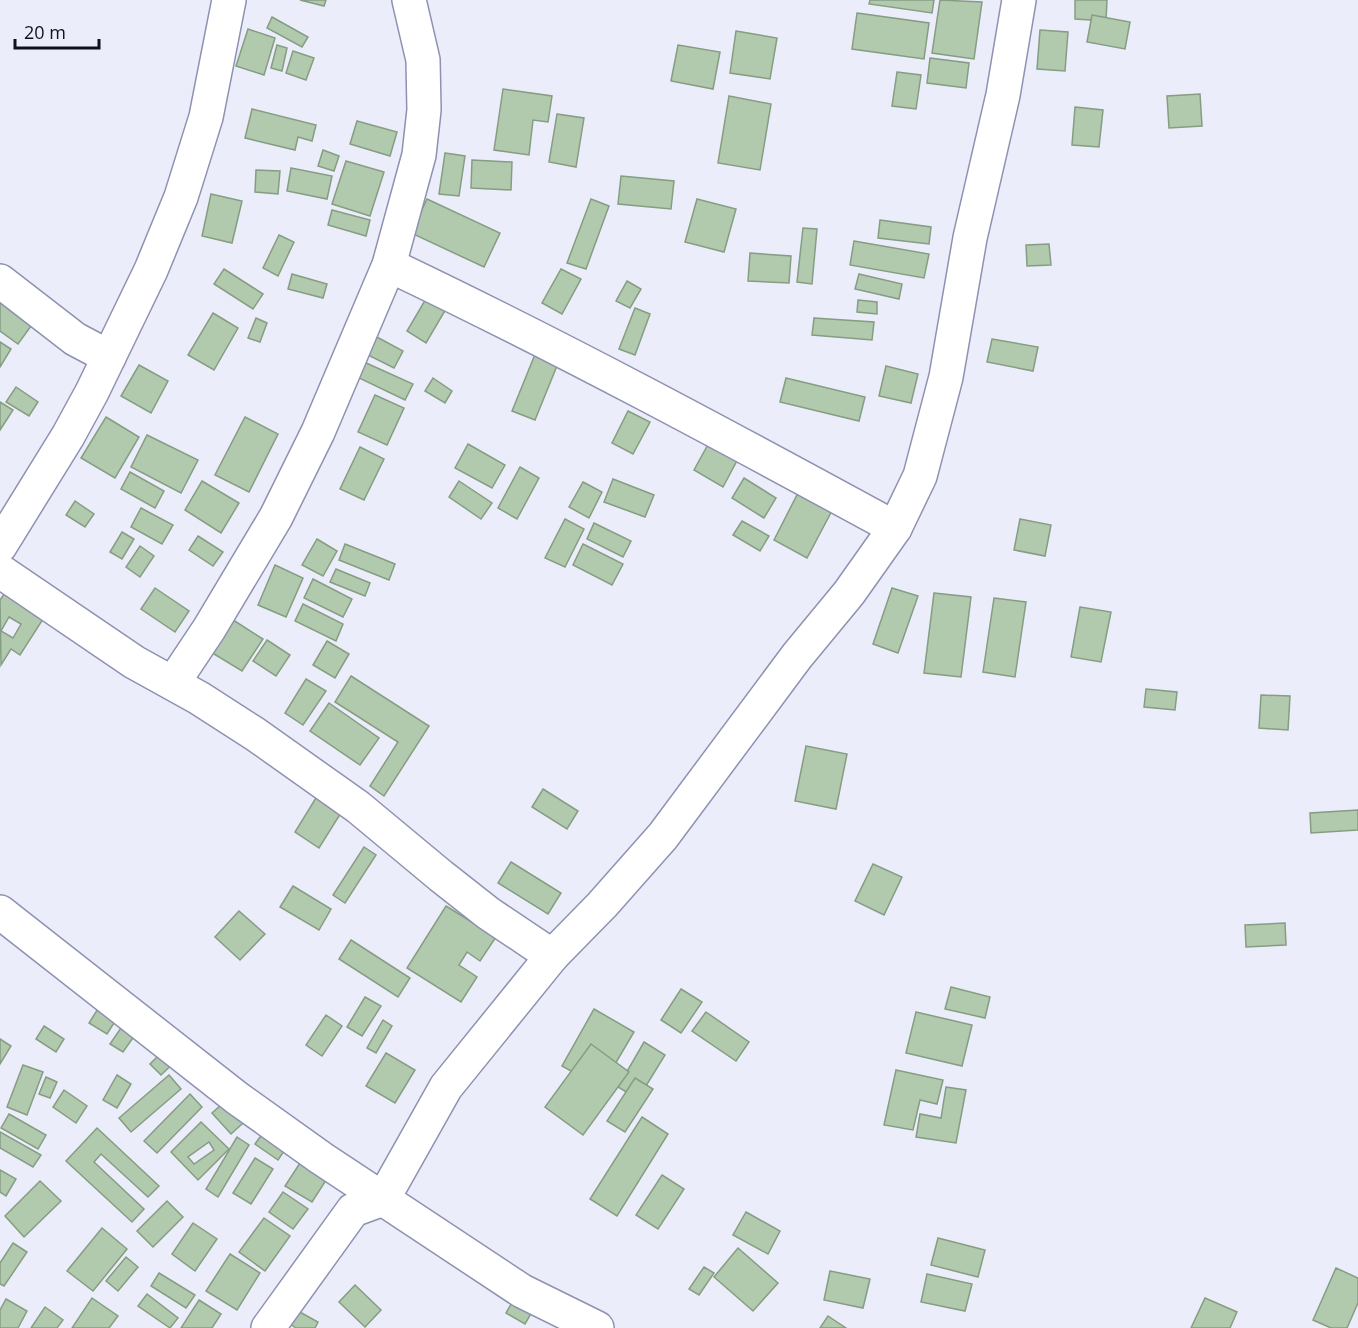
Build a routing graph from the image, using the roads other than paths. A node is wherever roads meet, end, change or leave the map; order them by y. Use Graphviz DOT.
graph roads {
  1 [pos="229,0"];
  2 [pos="409,0"];
  3 [pos="1019,0"];
  4 [pos="389,265"];
  5 [pos="0,281"];
  6 [pos="109,357"];
  7 [pos="895,528"];
  8 [pos="0,546"];
  9 [pos="0,571"];
  10 [pos="173,683"];
  11 [pos="0,912"];
  12 [pos="552,956"];
  13 [pos="383,1199"];
  14 [pos="268,1328"];
  15 [pos="597,1328"];
  1 -- 6 [label="street"];
  2 -- 4 [label="street"];
  3 -- 7 [label="street"];
  4 -- 7 [label="street"];
  4 -- 10 [label="street"];
  5 -- 6 [label="street"];
  6 -- 8 [label="street"];
  7 -- 12 [label="street"];
  9 -- 10 [label="street"];
  10 -- 12 [label="street"];
  11 -- 13 [label="street"];
  12 -- 13 [label="street"];
  13 -- 14 [label="street"];
  13 -- 15 [label="street"];
}
